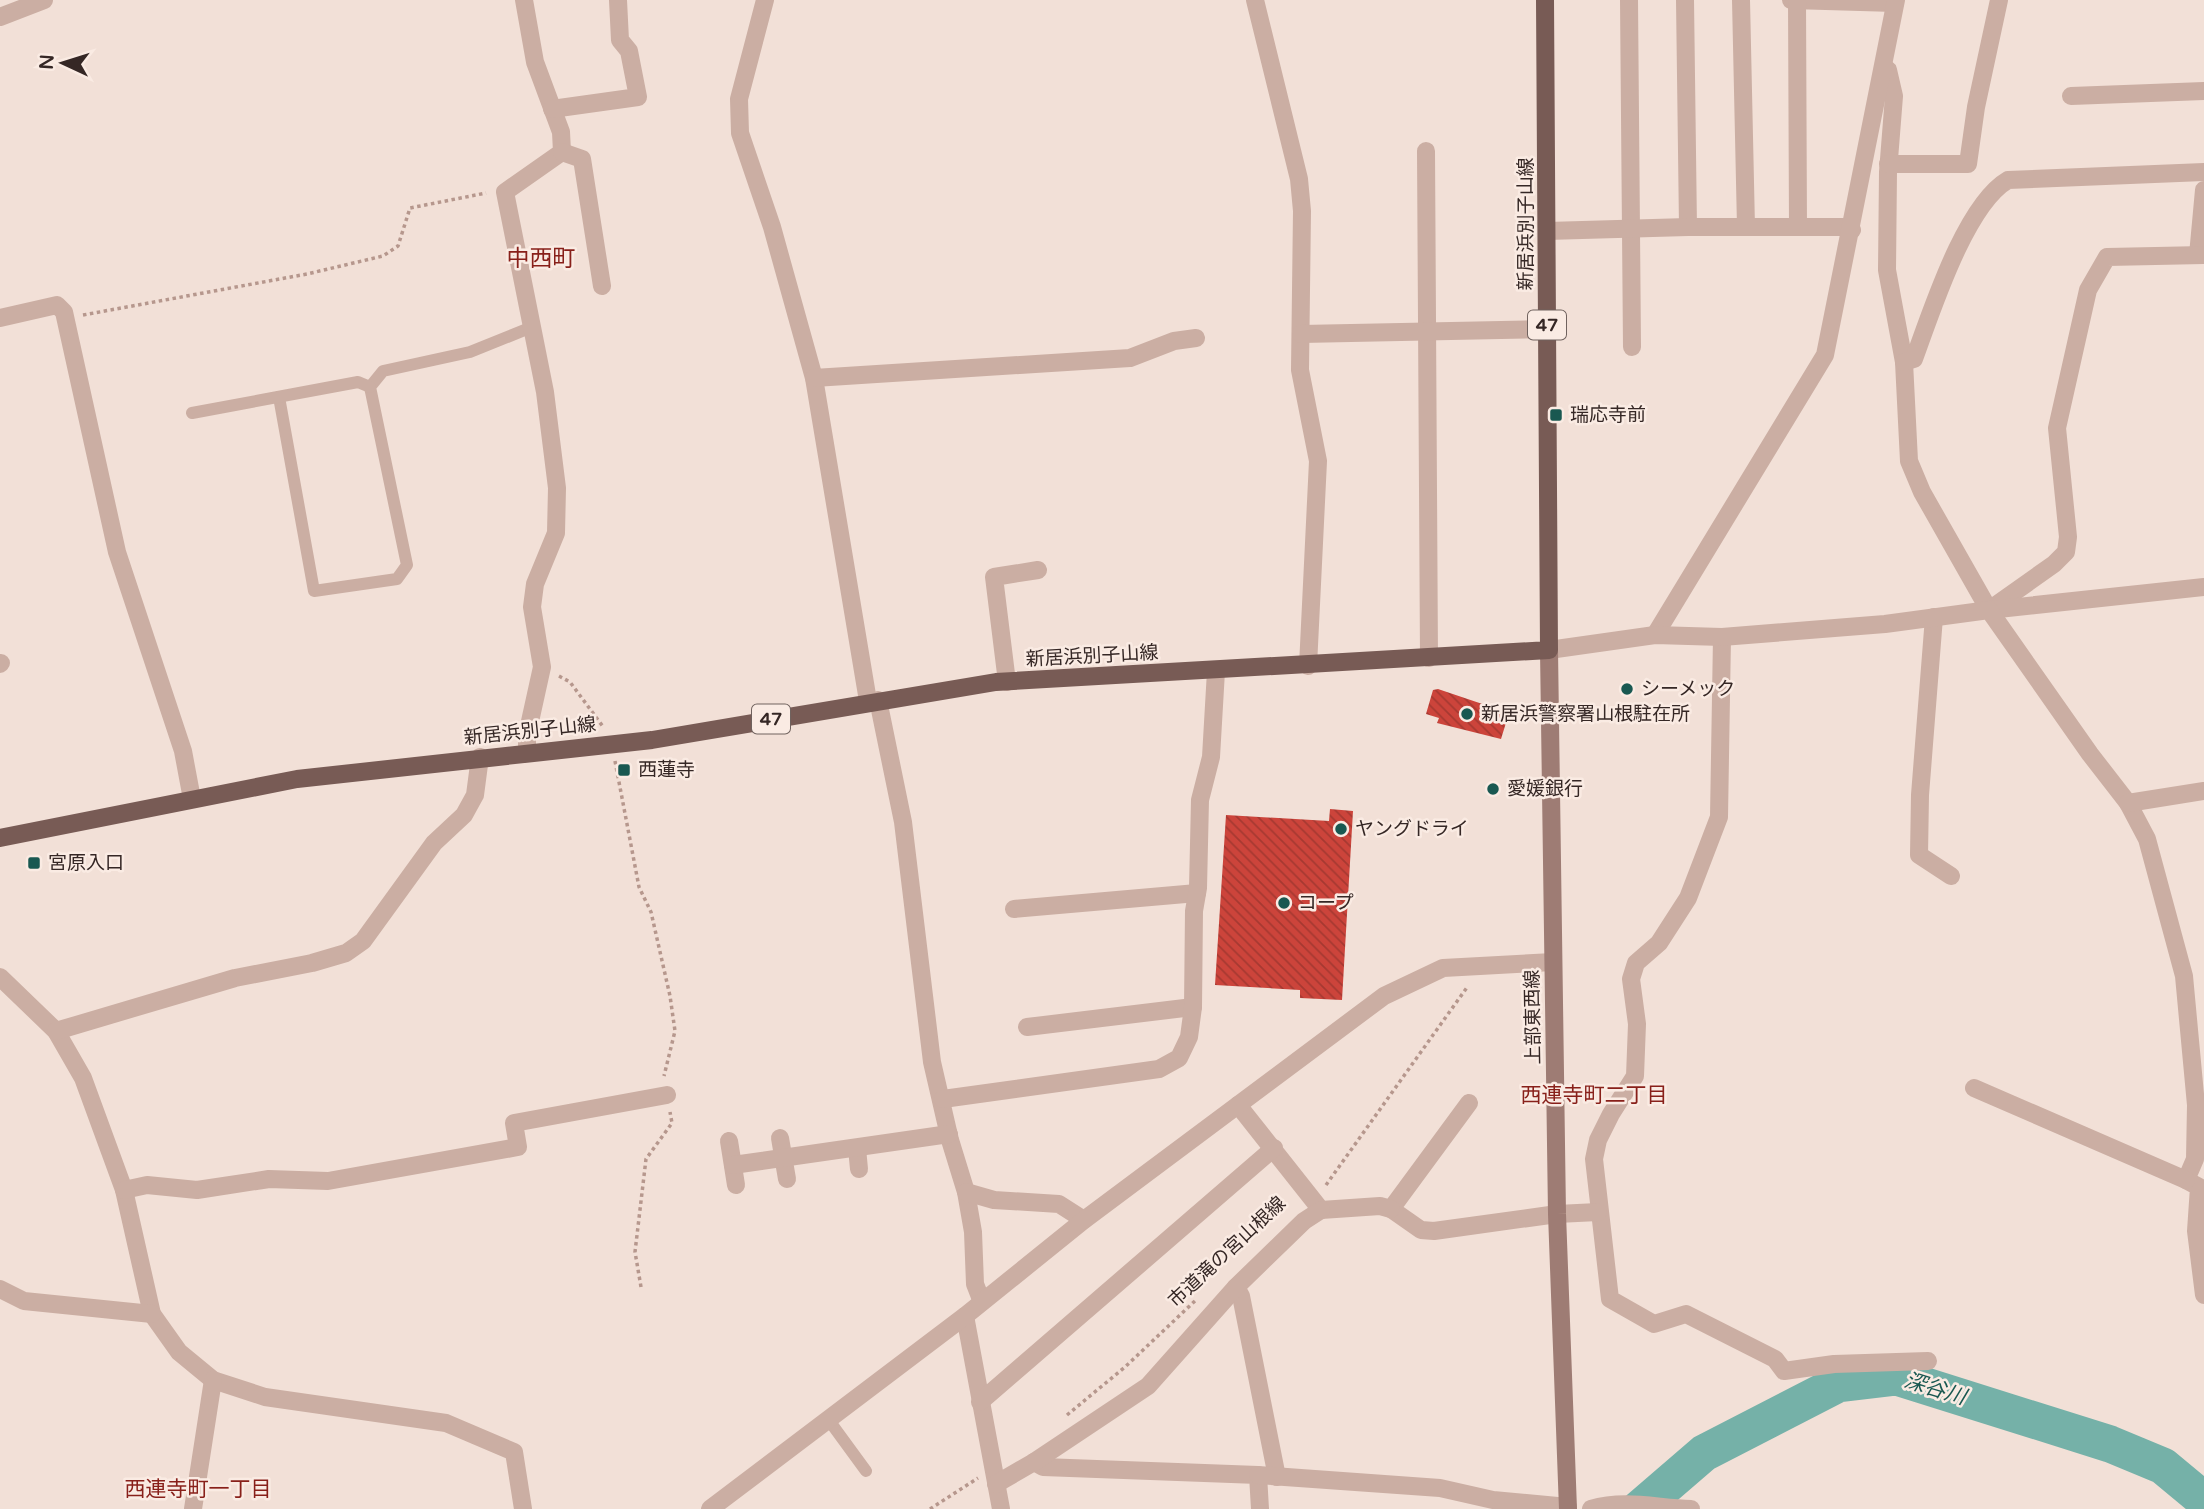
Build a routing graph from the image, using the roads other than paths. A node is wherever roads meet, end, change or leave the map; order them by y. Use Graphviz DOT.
graph roads {
  1 [pos="44,0"];
  2 [pos="524,0"];
  3 [pos="618,0"];
  4 [pos="765,0"];
  5 [pos="1255,0"];
  6 [pos="1545,0"];
  7 [pos="1629,0"];
  8 [pos="1685,0"];
  9 [pos="1741,0"];
  10 [pos="1791,0"];
  11 [pos="1797,0"];
  12 [pos="1999,0"];
  13 [pos="1846,1"];
  14 [pos="1896,2"];
  15 [pos="0,17"];
  16 [pos="1886,61"];
  17 [pos="2204,91"];
  18 [pos="2071,96"];
  19 [pos="552,109"];
  20 [pos="1426,151"];
  21 [pos="562,152"];
  22 [pos="1888,164"];
  23 [pos="2204,172"];
  24 [pos="2204,190"];
  25 [pos="1688,226"];
  26 [pos="1746,226"];
  27 [pos="1798,227"];
  28 [pos="1852,230"];
  29 [pos="1547,231"];
  30 [pos="1631,231"];
  31 [pos="2201,255"];
  32 [pos="602,286"];
  33 [pos="0,318"];
  34 [pos="532,327"];
  35 [pos="1547,329"];
  36 [pos="1425,332"];
  37 [pos="1301,334"];
  38 [pos="1196,338"];
  39 [pos="1632,347"];
  40 [pos="1903,362"];
  41 [pos="814,378"];
  42 [pos="370,387"];
  43 [pos="279,397"];
  44 [pos="192,413"];
  45 [pos="1038,570"];
  46 [pos="2204,587"];
  47 [pos="1989,610"];
  48 [pos="1934,617"];
  49 [pos="1655,635"];
  50 [pos="1722,638"];
  51 [pos="1549,650"];
  52 [pos="1429,658"];
  53 [pos="1308,666"];
  54 [pos="1216,671"];
  55 [pos="1007,682"];
  56 [pos="873,701"];
  57 [pos="527,752"];
  58 [pos="480,757"];
  59 [pos="2204,791"];
  60 [pos="192,799"];
  61 [pos="2128,803"];
  62 [pos="0,838"];
  63 [pos="1951,876"];
  64 [pos="1197,893"];
  65 [pos="1014,909"];
  66 [pos="1553,962"];
  67 [pos="0,977"];
  68 [pos="1193,1007"];
  69 [pos="1027,1027"];
  70 [pos="56,1031"];
  71 [pos="1974,1088"];
  72 [pos="667,1095"];
  73 [pos="943,1099"];
  74 [pos="1469,1103"];
  75 [pos="1238,1105"];
  76 [pos="949,1134"];
  77 [pos="780,1138"];
  78 [pos="729,1141"];
  79 [pos="857,1148"];
  80 [pos="1274,1148"];
  81 [pos="783,1157"];
  82 [pos="733,1165"];
  83 [pos="859,1169"];
  84 [pos="787,1179"];
  85 [pos="2186,1180"];
  86 [pos="736,1185"];
  87 [pos="124,1190"];
  88 [pos="966,1192"];
  89 [pos="1391,1209"];
  90 [pos="1321,1210"];
  91 [pos="1598,1212"];
  92 [pos="1557,1214"];
  93 [pos="1084,1220"];
  94 [pos="1236,1287"];
  95 [pos="0,1289"];
  96 [pos="2204,1295"];
  97 [pos="982,1302"];
  98 [pos="152,1314"];
  99 [pos="965,1316"];
  100 [pos="1928,1361"];
  101 [pos="213,1380"];
  102 [pos="980,1402"];
  103 [pos="828,1419"];
  104 [pos="1034,1462"];
  105 [pos="866,1471"];
  106 [pos="1258,1475"];
  107 [pos="1277,1477"];
  108 [pos="994,1478"];
  109 [pos="1655,1507"];
  110 [pos="1568,1508"];
  111 [pos="193,1509"];
  112 [pos="523,1509"];
  113 [pos="710,1509"];
  114 [pos="1001,1509"];
  115 [pos="1260,1509"];
  116 [pos="1591,1509"];
  117 [pos="1691,1509"];
  1 -- 15 [label="street"];
  2 -- 19 [label="street"];
  3 -- 19 [label="street"];
  4 -- 41 [label="street"];
  5 -- 37 [label="street"];
  6 -- 29 [label="main road, 新居浜別子山線 / 47"];
  7 -- 30 [label="street"];
  8 -- 25 [label="street"];
  9 -- 26 [label="street"];
  10 -- 11 [label="street"];
  11 -- 13 [label="street"];
  11 -- 27 [label="street"];
  12 -- 22 [label="street"];
  13 -- 14 [label="street"];
  14 -- 16 [label="street"];
  16 -- 22 [label="street"];
  16 -- 28 [label="street"];
  17 -- 18 [label="street"];
  19 -- 21 [label="street"];
  20 -- 36 [label="street"];
  21 -- 32 [label="street"];
  21 -- 34 [label="street"];
  22 -- 40 [label="street"];
  23 -- 40 [label="street"];
  24 -- 31 [label="street"];
  25 -- 26 [label="street"];
  25 -- 30 [label="street"];
  26 -- 27 [label="street"];
  27 -- 28 [label="street"];
  28 -- 49 [label="street"];
  29 -- 30 [label="street"];
  29 -- 35 [label="main road, 新居浜別子山線 / 47"];
  30 -- 39 [label="street"];
  31 -- 47 [label="street"];
  33 -- 60 [label="street"];
  34 -- 42 [label="lane"];
  34 -- 57 [label="street"];
  35 -- 36 [label="street"];
  35 -- 51 [label="main road, 新居浜別子山線 / 47"];
  36 -- 37 [label="street"];
  36 -- 52 [label="street"];
  37 -- 53 [label="street"];
  38 -- 41 [label="street"];
  40 -- 47 [label="street"];
  41 -- 56 [label="street"];
  42 -- 43 [label="lane"];
  42 -- 43 [label="lane"];
  43 -- 44 [label="lane"];
  45 -- 55 [label="street"];
  46 -- 47 [label="street"];
  47 -- 48 [label="street"];
  47 -- 61 [label="street"];
  48 -- 50 [label="street"];
  48 -- 63 [label="street"];
  49 -- 50 [label="street"];
  49 -- 51 [label="street"];
  50 -- 91 [label="street"];
  51 -- 52 [label="main road, 新居浜別子山線 / 47"];
  51 -- 66 [label="street, 上部東西線"];
  52 -- 53 [label="main road, 新居浜別子山線 / 47"];
  53 -- 54 [label="main road, 新居浜別子山線 / 47"];
  54 -- 55 [label="main road, 新居浜別子山線 / 47"];
  54 -- 64 [label="street"];
  55 -- 56 [label="main road, 新居浜別子山線 / 47"];
  56 -- 57 [label="main road, 新居浜別子山線 / 47"];
  56 -- 73 [label="street"];
  57 -- 58 [label="main road, 新居浜別子山線 / 47"];
  58 -- 60 [label="main road, 新居浜別子山線 / 47"];
  58 -- 70 [label="street"];
  59 -- 61 [label="street"];
  60 -- 62 [label="main road, 新居浜別子山線 / 47"];
  61 -- 85 [label="street"];
  64 -- 65 [label="street"];
  64 -- 68 [label="street"];
  66 -- 75 [label="street"];
  66 -- 92 [label="street, 上部東西線"];
  67 -- 70 [label="street"];
  68 -- 69 [label="street"];
  68 -- 73 [label="street"];
  70 -- 87 [label="street"];
  71 -- 85 [label="street"];
  72 -- 87 [label="street"];
  73 -- 76 [label="street"];
  74 -- 89 [label="street"];
  75 -- 80 [label="street"];
  75 -- 93 [label="street"];
  76 -- 79 [label="street"];
  76 -- 88 [label="street"];
  77 -- 81 [label="street"];
  78 -- 82 [label="street"];
  79 -- 81 [label="street"];
  79 -- 83 [label="street"];
  80 -- 90 [label="street"];
  80 -- 102 [label="street"];
  81 -- 82 [label="street"];
  81 -- 84 [label="street"];
  82 -- 86 [label="street"];
  85 -- 96 [label="street"];
  87 -- 98 [label="street"];
  88 -- 93 [label="street"];
  88 -- 97 [label="street"];
  89 -- 90 [label="street"];
  89 -- 92 [label="street"];
  90 -- 94 [label="street"];
  91 -- 92 [label="street"];
  91 -- 100 [label="street"];
  92 -- 110 [label="street, 上部東西線"];
  93 -- 97 [label="street"];
  94 -- 104 [label="street"];
  94 -- 107 [label="street"];
  95 -- 98 [label="street"];
  97 -- 99 [label="street"];
  98 -- 101 [label="street"];
  99 -- 102 [label="street"];
  99 -- 103 [label="street"];
  101 -- 111 [label="street"];
  101 -- 112 [label="street"];
  102 -- 108 [label="street"];
  103 -- 105 [label="lane"];
  103 -- 113 [label="street"];
  104 -- 106 [label="street"];
  104 -- 108 [label="street"];
  106 -- 107 [label="street"];
  106 -- 115 [label="street"];
  107 -- 110 [label="street"];
  108 -- 114 [label="street"];
  109 -- 116 [label="street"];
  109 -- 117 [label="street"];
}
